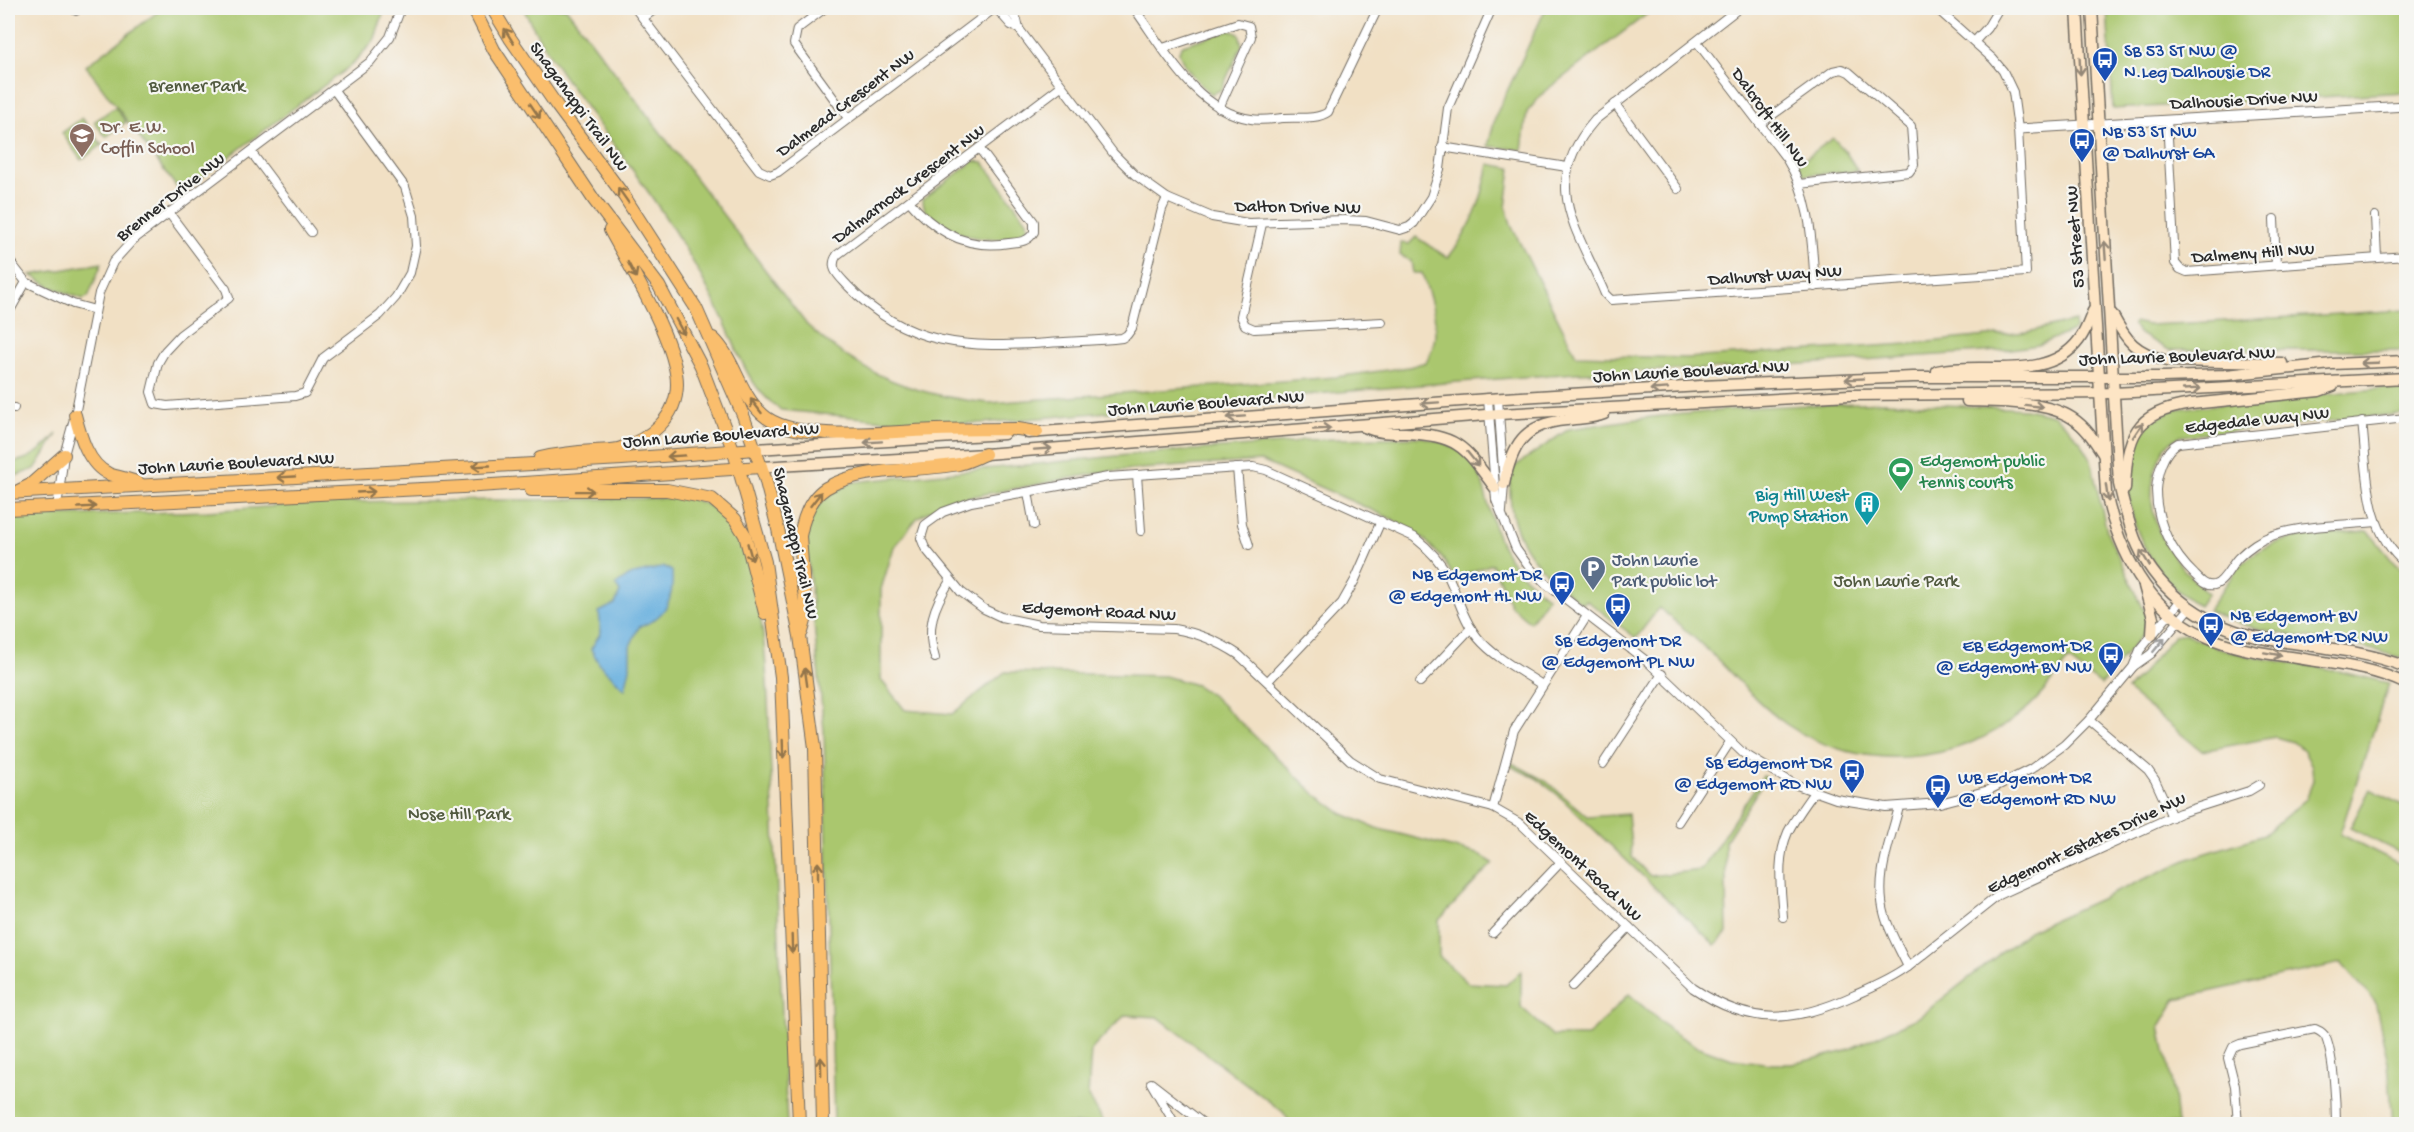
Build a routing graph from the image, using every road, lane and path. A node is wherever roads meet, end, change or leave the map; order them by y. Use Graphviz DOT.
graph roads {
  1 [pos="401,8"];
  2 [pos="473,8"];
  3 [pos="492,8"];
  4 [pos="636,8"];
  5 [pos="657,8"];
  6 [pos="825,8"];
  7 [pos="995,8"];
  8 [pos="1008,8"];
  9 [pos="1134,8"];
  10 [pos="1378,8"];
  11 [pos="1492,8"];
  12 [pos="1739,8"];
  13 [pos="1936,8"];
  14 [pos="1999,8"];
  15 [pos="2077,8"];
  16 [pos="2092,8"];
  17 [pos="643,18"];
  18 [pos="1019,30"];
  19 [pos="1975,41"];
  20 [pos="1697,42"];
  21 [pos="1163,48"];
  22 [pos="1061,86"];
  23 [pos="334,90"];
  24 [pos="1615,104"];
  25 [pos="2406,106"];
  26 [pos="1219,108"];
  27 [pos="848,118"];
  28 [pos="2167,120"];
  29 [pos="1760,124"];
  30 [pos="2097,124"];
  31 [pos="2083,125"];
  32 [pos="2018,129"];
  33 [pos="1442,147"];
  34 [pos="979,148"];
  35 [pos="251,152"];
  36 [pos="1567,167"];
  37 [pos="1799,184"];
  38 [pos="1678,189"];
  39 [pos="1167,198"];
  40 [pos="594,200"];
  41 [pos="909,201"];
  42 [pos="169,213"];
  43 [pos="2375,216"];
  44 [pos="2274,219"];
  45 [pos="1262,224"];
  46 [pos="311,232"];
  47 [pos="2406,256"];
  48 [pos="2377,258"];
  49 [pos="8,259"];
  50 [pos="2276,265"];
  51 [pos="26,282"];
  52 [pos="1815,286"];
  53 [pos="2095,305"];
  54 [pos="2109,308"];
  55 [pos="95,310"];
  56 [pos="8,314"];
  57 [pos="1382,322"];
  58 [pos="709,334"];
  59 [pos="2406,361"];
  60 [pos="2332,364"];
  61 [pos="1913,376"];
  62 [pos="2098,378"];
  63 [pos="2112,378"];
  64 [pos="2406,378"];
  65 [pos="2346,382"];
  66 [pos="2099,393"];
  67 [pos="2113,393"];
  68 [pos="1850,395"];
  69 [pos="1493,398"];
  70 [pos="1615,409"];
  71 [pos="75,415"];
  72 [pos="1494,415"];
  73 [pos="2406,418"];
  74 [pos="2362,422"];
  75 [pos="1361,426"];
  76 [pos="1037,432"];
  77 [pos="756,449"];
  78 [pos="734,452"];
  79 [pos="985,454"];
  80 [pos="2103,454"];
  81 [pos="64,455"];
  82 [pos="510,465"];
  83 [pos="761,467"];
  84 [pos="739,468"];
  85 [pos="1237,468"];
  86 [pos="1137,475"];
  87 [pos="144,486"];
  88 [pos="1499,486"];
  89 [pos="464,488"];
  90 [pos="58,492"];
  91 [pos="1028,492"];
  92 [pos="11,493"];
  93 [pos="2124,507"];
  94 [pos="57,508"];
  95 [pos="8,509"];
  96 [pos="1381,521"];
  97 [pos="2376,522"];
  98 [pos="1034,525"];
  99 [pos="1141,531"];
  100 [pos="1249,545"];
  101 [pos="2406,564"];
  102 [pos="950,581"];
  103 [pos="2143,582"];
  104 [pos="2185,604"];
  105 [pos="1587,616"];
  106 [pos="2176,616"];
  107 [pos="1471,628"];
  108 [pos="2152,635"];
  109 [pos="801,636"];
  110 [pos="777,649"];
  111 [pos="934,658"];
  112 [pos="2133,667"];
  113 [pos="2406,667"];
  114 [pos="1662,674"];
  115 [pos="1268,681"];
  116 [pos="1420,682"];
  117 [pos="2406,684"];
  118 [pos="1542,685"];
  119 [pos="2089,720"];
  120 [pos="1730,742"];
  121 [pos="1603,764"];
  122 [pos="2259,785"];
  123 [pos="1814,792"];
  124 [pos="1899,807"];
  125 [pos="1493,808"];
  126 [pos="2172,817"];
  127 [pos="1678,822"];
  128 [pos="1561,862"];
  129 [pos="1782,917"];
  130 [pos="1629,927"];
  131 [pos="1493,933"];
  132 [pos="1908,967"];
  133 [pos="1573,986"];
  134 [pos="799,1125"];
  135 [pos="823,1125"];
  136 [pos="1175,1125"];
  137 [pos="1204,1125"];
  138 [pos="2238,1125"];
  139 [pos="2336,1125"];
  1 -- 23 [label="street, Brenner Drive NW"];
  2 -- 40 [label="main road, Shaganappi Trail NW, one-way"];
  58 -- 3 [label="main road, Shaganappi Trail NW, one-way"];
  4 -- 17 [label="street, Dalmead Crescent NW"];
  5 -- 17 [label="street"];
  6 -- 27 [label="street"];
  7 -- 18 [label="street, Dalton Drive NW"];
  7 -- 27 [label="street, Dalmead Crescent NW"];
  8 -- 18 [label="street, Dalton Drive NW"];
  9 -- 21 [label="street"];
  10 -- 26 [label="street"];
  11 -- 33 [label="street"];
  12 -- 20 [label="street, Dalhurst Way NW"];
  13 -- 19 [label="street, Dalhurst Way NW"];
  14 -- 19 [label="street"];
  15 -- 31 [label="main road, 53 Street NW, one-way"];
  16 -- 30 [label="main road, 53 Street NW"];
  17 -- 27 [label="street, Dalmead Crescent NW"];
  18 -- 22 [label="street, Dalton Drive NW"];
  19 -- 32 [label="street, Dalhurst Way NW"];
  20 -- 24 [label="street, Dalhurst Way NW"];
  20 -- 29 [label="street, Dalcroft Hill NW"];
  21 -- 26 [label="street"];
  21 -- 26 [label="street"];
  22 -- 34 [label="street, Dalmarnock Crescent NW"];
  22 -- 39 [label="street, Dalton Drive NW"];
  23 -- 35 [label="street, Brenner Drive NW"];
  23 -- 42 [label="street"];
  24 -- 36 [label="street, Dalhurst Way NW"];
  24 -- 38 [label="street"];
  25 -- 28 [label="street, Dalhousie Drive NW"];
  28 -- 30 [label="street, Dalhousie Drive NW"];
  28 -- 50 [label="street, Dalmeny Hill NW"];
  29 -- 37 [label="street, Dalcroft Hill NW"];
  29 -- 37 [label="street"];
  30 -- 31 [label="street, Dalhousie Drive NW"];
  54 -- 30 [label="main road, 53 Street NW, one-way"];
  31 -- 32 [label="street, Dalhousie Drive NW"];
  31 -- 53 [label="main road, 53 Street NW"];
  32 -- 52 [label="street, Dalhurst Way NW"];
  33 -- 36 [label="street"];
  33 -- 45 [label="street, Dalton Drive NW"];
  34 -- 41 [label="street, Dalmarnock Crescent NW"];
  34 -- 41 [label="street"];
  35 -- 42 [label="street, Brenner Drive NW"];
  35 -- 46 [label="street"];
  36 -- 52 [label="street, Dalhurst Way NW"];
  37 -- 52 [label="street, Dalcroft Hill NW"];
  39 -- 41 [label="street, Dalmarnock Crescent NW"];
  39 -- 45 [label="street, Dalton Drive NW"];
  40 -- 78 [label="main road, Shaganappi Trail NW, one-way"];
  40 -- 82 [label="main road, one-way"];
  42 -- 55 [label="street, Brenner Drive NW"];
  43 -- 48 [label="street"];
  44 -- 50 [label="street"];
  45 -- 57 [label="street"];
  47 -- 48 [label="street, Dalmeny Hill NW"];
  48 -- 50 [label="street, Dalmeny Hill NW"];
  49 -- 51 [label="street"];
  51 -- 55 [label="street"];
  51 -- 56 [label="street"];
  53 -- 61 [label="main road"];
  53 -- 62 [label="main road, 53 Street NW"];
  54 -- 60 [label="main road"];
  54 -- 63 [label="main road, 53 Street NW"];
  55 -- 71 [label="street, Brenner Drive NW"];
  76 -- 58 [label="main road, one-way"];
  58 -- 77 [label="main road, Shaganappi Trail NW"];
  59 -- 60 [label="main road, John Laurie Boulevard NW, one-way"];
  60 -- 63 [label="main road, John Laurie Boulevard NW"];
  61 -- 62 [label="main road, John Laurie Boulevard NW"];
  61 -- 69 [label="main road, John Laurie Boulevard NW, one-way"];
  62 -- 63 [label="main road, John Laurie Boulevard NW"];
  62 -- 66 [label="main road, 53 Street NW"];
  63 -- 67 [label="main road, 53 Street NW"];
  64 -- 65 [label="main road, John Laurie Boulevard NW"];
  67 -- 65 [label="main road, John Laurie Boulevard NW, one-way"];
  93 -- 65 [label="main road, one-way"];
  66 -- 67 [label="main road, John Laurie Boulevard NW"];
  66 -- 68 [label="main road, John Laurie Boulevard NW"];
  66 -- 80 [label="main road, 53 Street NW"];
  67 -- 93 [label="main road, 53 Street NW"];
  68 -- 70 [label="main road, John Laurie Boulevard NW"];
  68 -- 80 [label="main road, one-way"];
  69 -- 72 [label="street"];
  69 -- 76 [label="main road, John Laurie Boulevard NW, one-way"];
  70 -- 72 [label="main road, John Laurie Boulevard NW"];
  70 -- 88 [label="main road"];
  71 -- 81 [label="street, Brenner Drive NW"];
  71 -- 87 [label="main road"];
  72 -- 75 [label="main road, John Laurie Boulevard NW"];
  72 -- 88 [label="street"];
  73 -- 74 [label="street, Edgedale Way NW"];
  74 -- 97 [label="street"];
  74 -- 97 [label="street, Edgedale Way NW"];
  79 -- 75 [label="main road, John Laurie Boulevard NW, one-way"];
  75 -- 88 [label="main road, one-way"];
  76 -- 77 [label="main road, John Laurie Boulevard NW, one-way"];
  77 -- 78 [label="main road, John Laurie Boulevard NW"];
  77 -- 83 [label="main road, Shaganappi Trail NW"];
  78 -- 82 [label="main road, John Laurie Boulevard NW, one-way"];
  78 -- 84 [label="main road, Shaganappi Trail NW"];
  79 -- 83 [label="main road, John Laurie Boulevard NW"];
  109 -- 79 [label="main road, one-way"];
  80 -- 103 [label="main road, 53 Street NW, one-way"];
  81 -- 90 [label="street, Brenner Drive NW"];
  81 -- 92 [label="main road"];
  82 -- 87 [label="main road, John Laurie Boulevard NW, one-way"];
  83 -- 84 [label="main road, John Laurie Boulevard NW"];
  83 -- 109 [label="main road, Shaganappi Trail NW"];
  84 -- 89 [label="main road, John Laurie Boulevard NW"];
  84 -- 110 [label="main road, Shaganappi Trail NW"];
  85 -- 86 [label="street, Edgemont Road NW"];
  85 -- 96 [label="street, Edgemont Road NW"];
  85 -- 100 [label="street"];
  86 -- 91 [label="street, Edgemont Road NW"];
  86 -- 99 [label="street"];
  87 -- 90 [label="main road, John Laurie Boulevard NW"];
  88 -- 105 [label="street"];
  94 -- 89 [label="main road, John Laurie Boulevard NW, one-way"];
  89 -- 110 [label="main road, one-way"];
  90 -- 92 [label="main road, John Laurie Boulevard NW"];
  90 -- 94 [label="street, Brenner Drive NW"];
  91 -- 98 [label="street"];
  91 -- 102 [label="street, Edgemont Road NW"];
  104 -- 93 [label="main road, one-way"];
  94 -- 95 [label="main road, John Laurie Boulevard NW"];
  96 -- 107 [label="street, Edgemont Road NW"];
  96 -- 115 [label="street"];
  97 -- 101 [label="street"];
  102 -- 111 [label="street"];
  102 -- 115 [label="street, Edgemont Road NW"];
  103 -- 106 [label="main road"];
  103 -- 108 [label="main road"];
  104 -- 106 [label="street"];
  104 -- 113 [label="main road"];
  105 -- 114 [label="street"];
  105 -- 118 [label="street"];
  106 -- 108 [label="street"];
  112 -- 106 [label="street, one-way"];
  106 -- 117 [label="main road, one-way"];
  107 -- 116 [label="street"];
  107 -- 118 [label="street, Edgemont Road NW"];
  108 -- 112 [label="street"];
  135 -- 109 [label="main road, Shaganappi Trail NW, one-way"];
  110 -- 134 [label="main road, Shaganappi Trail NW, one-way"];
  112 -- 119 [label="street"];
  114 -- 120 [label="street"];
  114 -- 121 [label="street"];
  115 -- 125 [label="street, Edgemont Road NW"];
  118 -- 125 [label="street"];
  119 -- 124 [label="street"];
  119 -- 126 [label="street"];
  120 -- 123 [label="street"];
  120 -- 127 [label="street"];
  122 -- 126 [label="street, Edgemont Estates Drive NW"];
  123 -- 124 [label="street"];
  123 -- 129 [label="street"];
  124 -- 132 [label="street"];
  125 -- 128 [label="street, Edgemont Road NW"];
  126 -- 132 [label="street, Edgemont Estates Drive NW"];
  128 -- 130 [label="street, Edgemont Road NW"];
  128 -- 131 [label="street"];
  130 -- 132 [label="street, Edgemont Road NW"];
  130 -- 133 [label="street"];
  136 -- 137 [label="street"];
  138 -- 139 [label="street"];
}
